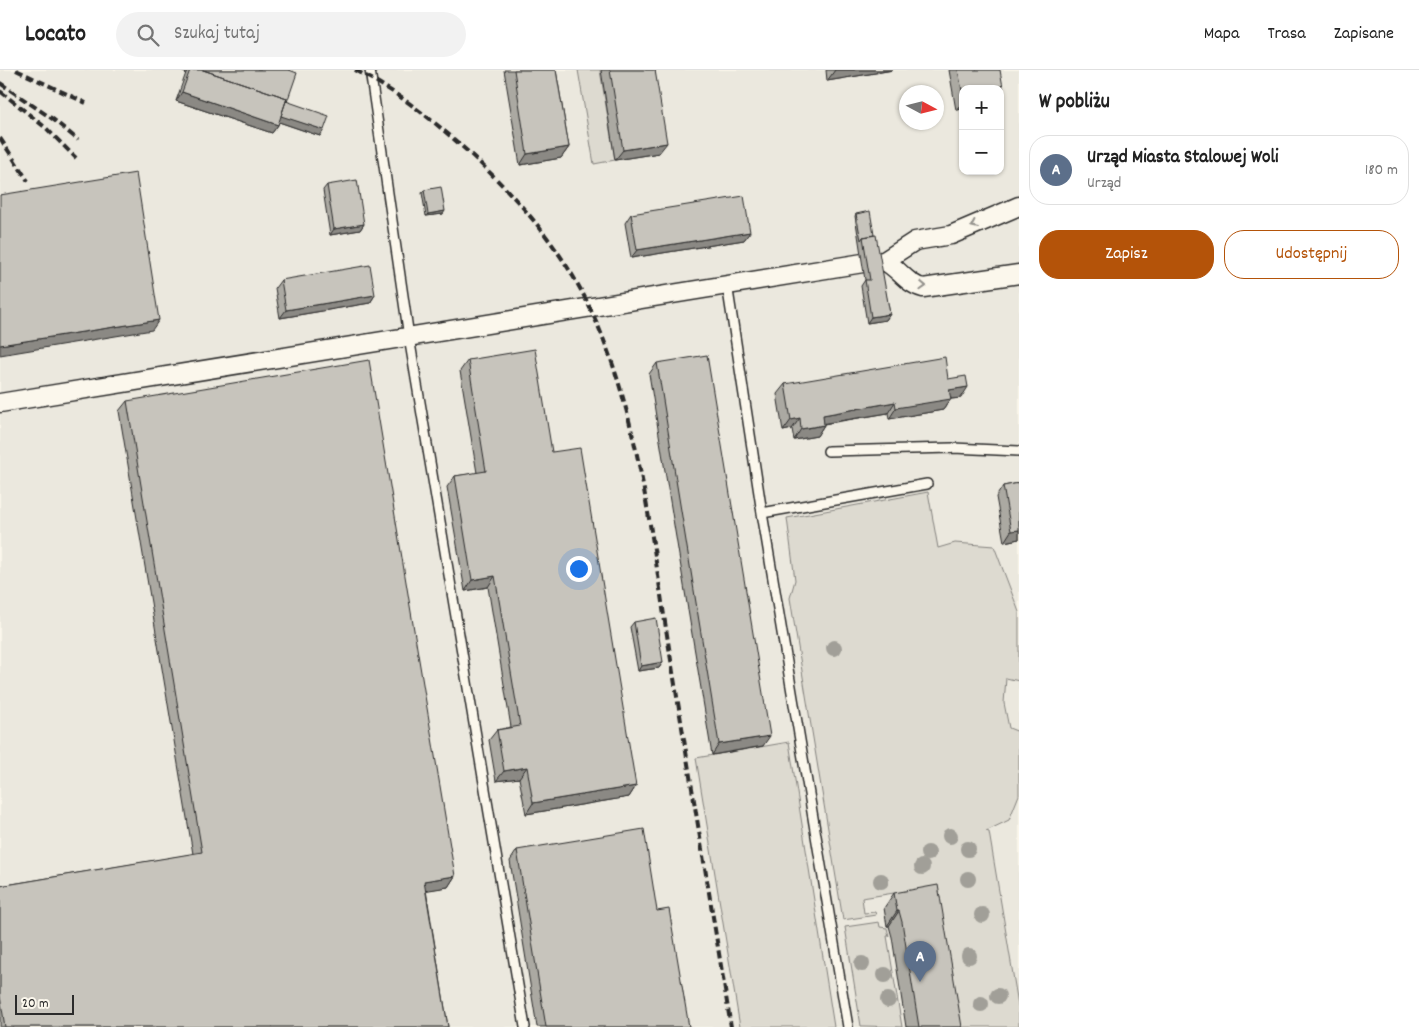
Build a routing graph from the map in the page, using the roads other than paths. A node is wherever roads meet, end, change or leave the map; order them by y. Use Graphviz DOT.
graph roads {
  1 [pos="370,70"];
  2 [pos="1019,206"];
  3 [pos="874,262"];
  4 [pos="1019,274"];
  5 [pos="726,284"];
  6 [pos="409,337"];
  7 [pos="0,403"];
  8 [pos="828,451"];
  9 [pos="1019,451"];
  10 [pos="927,484"];
  11 [pos="762,513"];
  12 [pos="525,1027"];
  13 [pos="848,1027"];
  1 -- 6 [label="lane"];
  2 -- 3 [label="street, one-way"];
  3 -- 4 [label="street, one-way"];
  3 -- 5 [label="street"];
  5 -- 6 [label="street"];
  5 -- 11 [label="lane"];
  6 -- 7 [label="street"];
  6 -- 12 [label="lane"];
  8 -- 9 [label="lane"];
  10 -- 11 [label="lane"];
  11 -- 13 [label="lane"];
}
